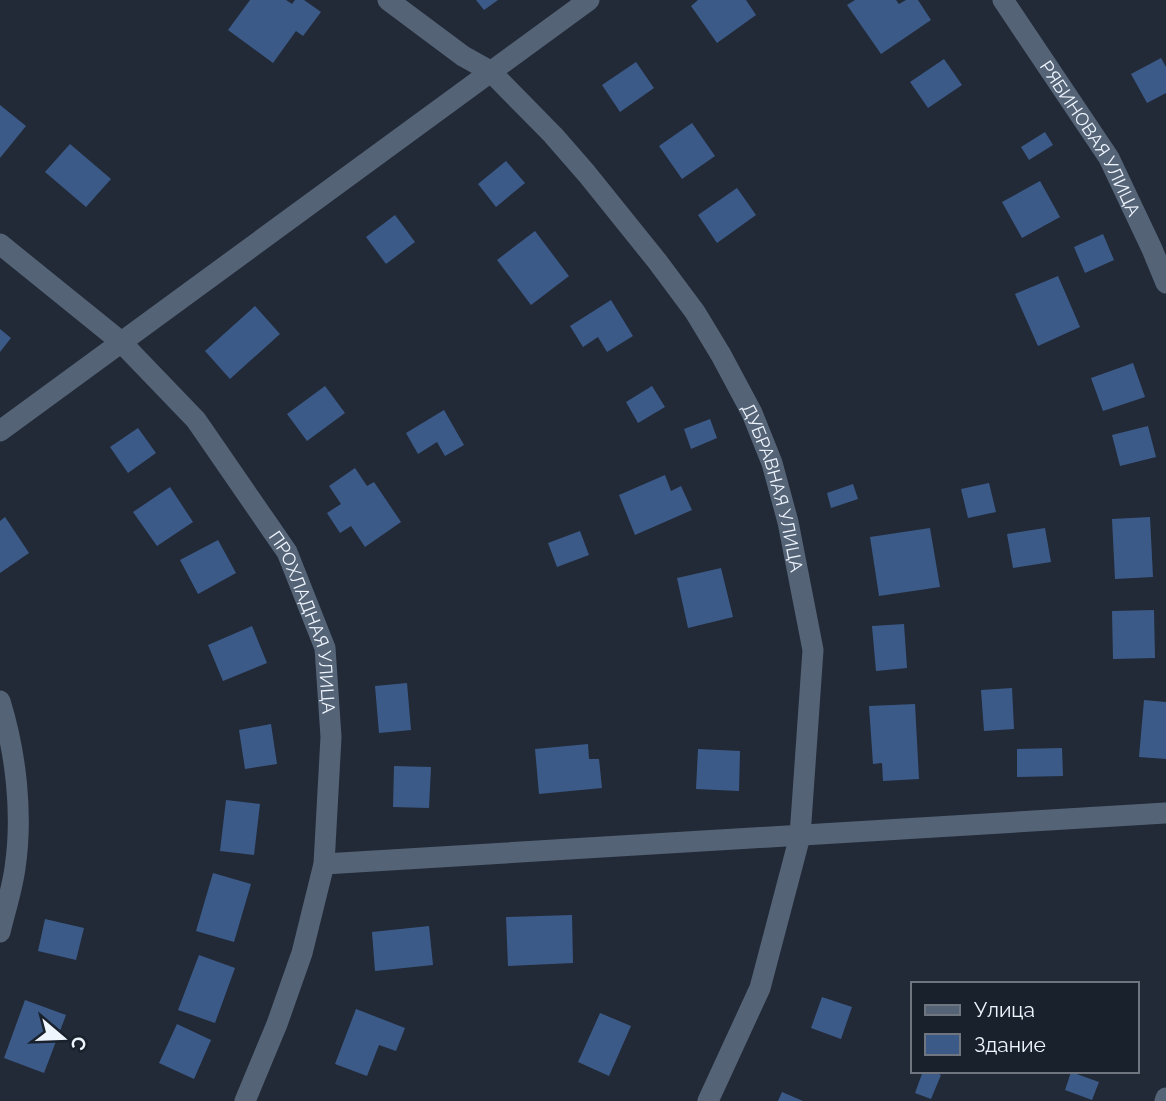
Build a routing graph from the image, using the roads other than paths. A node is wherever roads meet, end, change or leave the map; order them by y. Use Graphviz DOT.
graph roads {
  1 [pos="388,0"];
  2 [pos="589,0"];
  3 [pos="1003,0"];
  4 [pos="490,71"];
  5 [pos="0,244"];
  6 [pos="1166,283"];
  7 [pos="120,341"];
  8 [pos="0,431"];
  9 [pos="0,701"];
  10 [pos="1166,813"];
  11 [pos="800,835"];
  12 [pos="324,864"];
  13 [pos="0,932"];
  14 [pos="245,1101"];
  15 [pos="708,1101"];
  1 -- 4 [label="street, ДУБРАВНАЯ УЛИЦА"];
  2 -- 4 [label="street"];
  3 -- 6 [label="street, РЯБИНОВАЯ УЛИЦА"];
  4 -- 7 [label="street"];
  4 -- 11 [label="street, ДУБРАВНАЯ УЛИЦА"];
  5 -- 7 [label="street, ПРОХЛАДНАЯ УЛИЦА"];
  7 -- 8 [label="street"];
  7 -- 12 [label="street, ПРОХЛАДНАЯ УЛИЦА"];
  9 -- 13 [label="street"];
  10 -- 11 [label="street"];
  11 -- 12 [label="street"];
  11 -- 15 [label="street, ДУБРАВНАЯ УЛИЦА"];
  12 -- 14 [label="street, ПРОХЛАДНАЯ УЛИЦА"];
}
